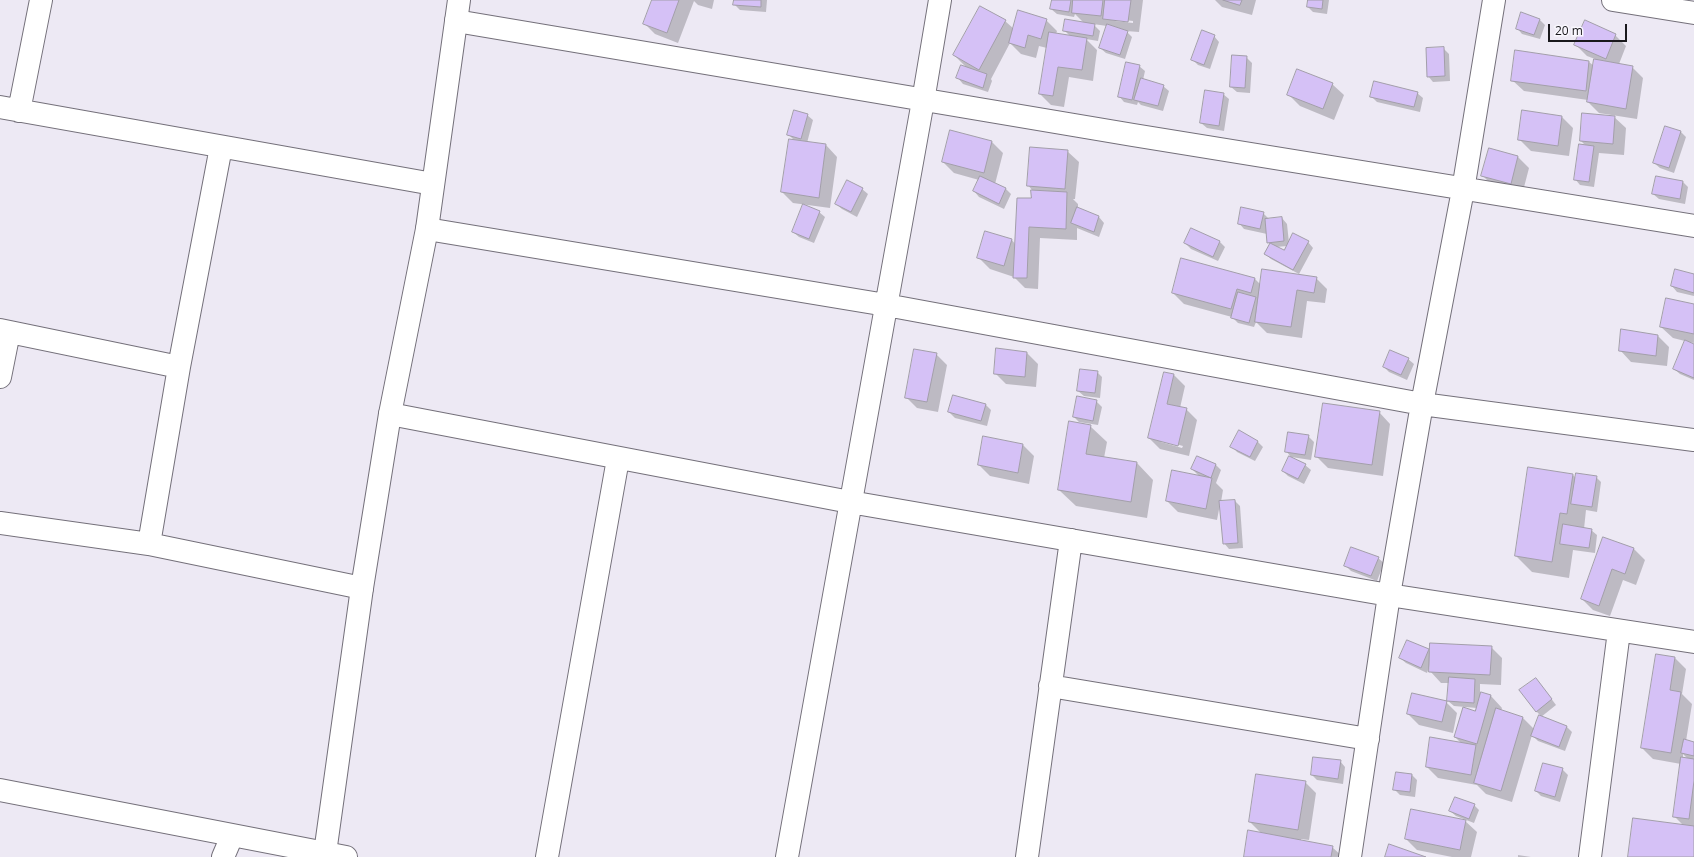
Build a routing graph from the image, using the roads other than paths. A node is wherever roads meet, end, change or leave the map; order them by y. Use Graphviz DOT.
graph roads {
  1 [pos="41,0"];
  2 [pos="940,0"];
  3 [pos="1494,0"];
  4 [pos="1614,0"];
  5 [pos="457,10"];
  6 [pos="1694,13"];
  7 [pos="923,101"];
  8 [pos="10,109"];
  9 [pos="221,147"];
  10 [pos="432,184"];
  11 [pos="1462,190"];
  12 [pos="1694,226"];
  13 [pos="427,229"];
  14 [pos="886,305"];
  15 [pos="4,331"];
  16 [pos="178,367"];
  17 [pos="0,377"];
  18 [pos="1422,404"];
  19 [pos="390,414"];
  20 [pos="1694,440"];
  21 [pos="618,459"];
  22 [pos="850,502"];
  23 [pos="0,523"];
  24 [pos="1071,540"];
  25 [pos="149,544"];
  26 [pos="362,588"];
  27 [pos="1389,595"];
  28 [pos="1619,631"];
  29 [pos="1694,642"];
  30 [pos="1050,686"];
  31 [pos="1368,739"];
  32 [pos="0,790"];
  33 [pos="232,836"];
  34 [pos="325,853"];
  35 [pos="223,857"];
  36 [pos="346,857"];
  37 [pos="548,857"];
  38 [pos="786,857"];
  39 [pos="1027,857"];
  40 [pos="1350,857"];
  41 [pos="1590,857"];
  1 -- 8 [label="street"];
  2 -- 7 [label="street"];
  3 -- 11 [label="street"];
  4 -- 6 [label="street"];
  5 -- 7 [label="street"];
  5 -- 10 [label="street"];
  7 -- 11 [label="street"];
  7 -- 14 [label="street"];
  8 -- 9 [label="street"];
  9 -- 10 [label="street"];
  9 -- 16 [label="street"];
  10 -- 13 [label="street"];
  11 -- 12 [label="street"];
  11 -- 18 [label="street"];
  13 -- 14 [label="street"];
  13 -- 19 [label="street"];
  14 -- 18 [label="street"];
  14 -- 22 [label="street"];
  15 -- 16 [label="street"];
  15 -- 17 [label="street"];
  16 -- 25 [label="street"];
  18 -- 20 [label="street"];
  18 -- 27 [label="street"];
  19 -- 21 [label="street"];
  19 -- 26 [label="street"];
  21 -- 22 [label="street"];
  21 -- 37 [label="street"];
  22 -- 24 [label="street"];
  22 -- 38 [label="street"];
  23 -- 25 [label="street"];
  24 -- 27 [label="street"];
  24 -- 30 [label="street"];
  25 -- 26 [label="street"];
  26 -- 34 [label="street"];
  27 -- 28 [label="street"];
  27 -- 31 [label="street"];
  28 -- 29 [label="street"];
  28 -- 41 [label="street"];
  30 -- 31 [label="street"];
  30 -- 39 [label="street"];
  31 -- 40 [label="street"];
  32 -- 33 [label="street"];
  33 -- 34 [label="street"];
  33 -- 35 [label="street"];
  34 -- 36 [label="street"];
}
